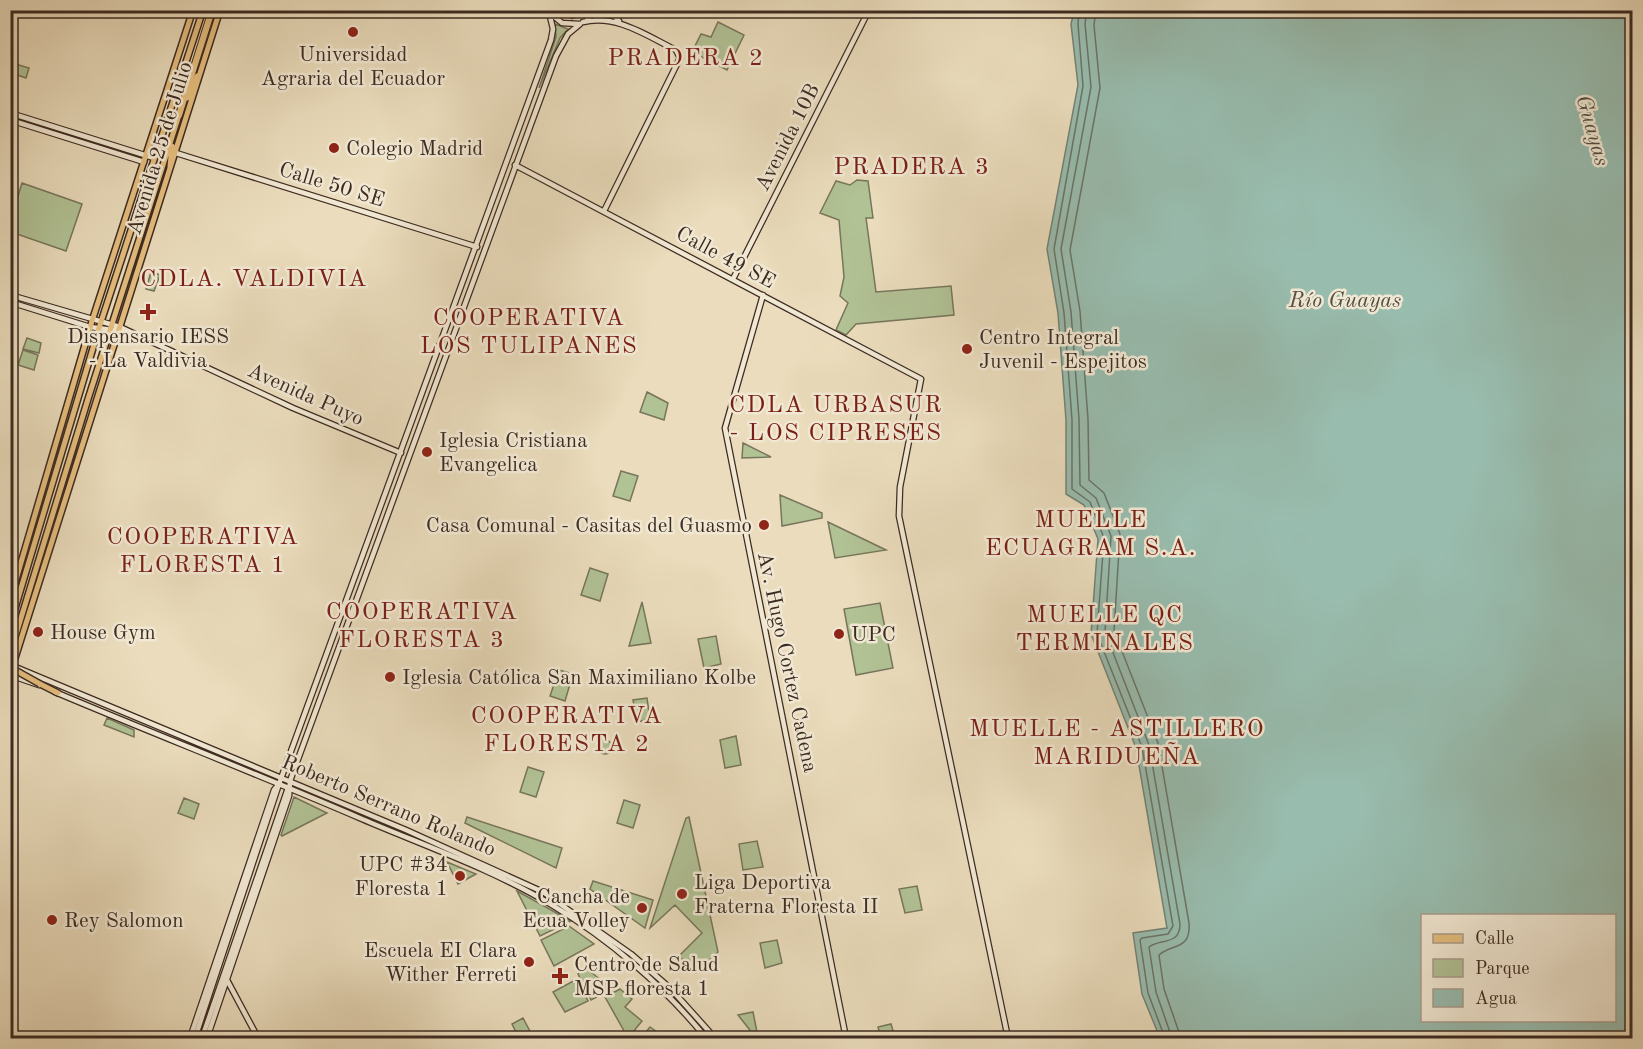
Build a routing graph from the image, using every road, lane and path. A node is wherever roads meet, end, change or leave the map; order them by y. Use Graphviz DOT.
graph roads {
  1 [pos="194,10"];
  2 [pos="203,10"];
  3 [pos="212,10"];
  4 [pos="220,10"];
  5 [pos="594,10"];
  6 [pos="608,10"];
  7 [pos="869,10"];
  8 [pos="548,11"];
  9 [pos="581,23"];
  10 [pos="623,24"];
  11 [pos="176,64"];
  12 [pos="203,64"];
  13 [pos="171,108"];
  14 [pos="10,113"];
  15 [pos="179,115"];
  16 [pos="10,120"];
  17 [pos="173,134"];
  18 [pos="176,153"];
  19 [pos="146,156"];
  20 [pos="154,159"];
  21 [pos="144,162"];
  22 [pos="515,165"];
  23 [pos="160,173"];
  24 [pos="169,178"];
  25 [pos="137,183"];
  26 [pos="604,211"];
  27 [pos="477,247"];
  28 [pos="733,279"];
  29 [pos="10,295"];
  30 [pos="763,295"];
  31 [pos="10,302"];
  32 [pos="91,324"];
  33 [pos="100,325"];
  34 [pos="111,327"];
  35 [pos="120,329"];
  36 [pos="64,446"];
  37 [pos="73,449"];
  38 [pos="401,453"];
  39 [pos="52,488"];
  40 [pos="61,491"];
  41 [pos="23,559"];
  42 [pos="30,561"];
  43 [pos="10,600"];
  44 [pos="10,625"];
  45 [pos="10,654"];
  46 [pos="11,665"];
  47 [pos="10,674"];
  48 [pos="58,693"];
  49 [pos="281,777"];
  50 [pos="290,781"];
  51 [pos="279,784"];
  52 [pos="288,788"];
  53 [pos="242,892"];
  54 [pos="225,979"];
  55 [pos="190,1038"];
  56 [pos="195,1038"];
  57 [pos="202,1038"];
  58 [pos="207,1038"];
  59 [pos="258,1038"];
  60 [pos="706,1038"];
  61 [pos="715,1038"];
  62 [pos="846,1038"];
  63 [pos="1008,1038"];
  1 -- 11 [label="main road, Avenida 25 de Julio"];
  2 -- 13 [label="main road, Avenida 25 de Julio"];
  3 -- 15 [label="highway"];
  4 -- 12 [label="main road, Avenida 25 de Julio"];
  5 -- 9 [label="main road"];
  6 -- 10 [label="main road"];
  7 -- 28 [label="main road, Avenida 10B"];
  8 -- 9 [label="main road"];
  8 -- 27 [label="main road"];
  9 -- 10 [label="main road"];
  9 -- 22 [label="main road"];
  10 -- 26 [label="main road"];
  11 -- 13 [label="main road"];
  11 -- 19 [label="main road, Avenida 25 de Julio"];
  12 -- 15 [label="main road, Avenida 25 de Julio"];
  12 -- 18 [label="main road, Avenida 25 de Julio"];
  13 -- 20 [label="main road, Avenida 25 de Julio"];
  14 -- 19 [label="main road"];
  15 -- 17 [label="main road, Avenida 25 de Julio"];
  16 -- 21 [label="main road"];
  17 -- 23 [label="main road, Avenida 25 de Julio"];
  17 -- 24 [label="main road"];
  18 -- 24 [label="main road, Avenida 25 de Julio"];
  18 -- 27 [label="main road, Calle 50 SE"];
  19 -- 20 [label="main road"];
  19 -- 21 [label="main road, Avenida 25 de Julio"];
  20 -- 23 [label="main road"];
  20 -- 25 [label="main road"];
  20 -- 33 [label="main road, Avenida 25 de Julio"];
  21 -- 25 [label="main road, Avenida 25 de Julio"];
  22 -- 26 [label="main road, Calle 49 SE"];
  22 -- 50 [label="main road"];
  23 -- 34 [label="main road, Avenida 25 de Julio"];
  24 -- 35 [label="main road, Avenida 25 de Julio"];
  25 -- 32 [label="main road, Avenida 25 de Julio"];
  26 -- 28 [label="main road, Calle 49 SE"];
  27 -- 38 [label="main road"];
  28 -- 30 [label="main road, Calle 49 SE"];
  29 -- 32 [label="main road, Avenida Puyo"];
  30 -- 62 [label="main road, Av. Hugo Cortez Cadena"];
  30 -- 63 [label="main road, Calle 49 SE"];
  31 -- 32 [label="main road, Avenida Puyo"];
  32 -- 33 [label="main road, Avenida Puyo"];
  32 -- 41 [label="main road, Avenida 25 de Julio"];
  33 -- 34 [label="main road, Avenida Puyo"];
  33 -- 36 [label="main road, Avenida 25 de Julio"];
  34 -- 35 [label="main road, Avenida Puyo"];
  34 -- 37 [label="main road, Avenida 25 de Julio"];
  35 -- 38 [label="main road, Avenida Puyo"];
  35 -- 46 [label="main road, Avenida 25 de Julio"];
  36 -- 37 [label="main road"];
  36 -- 39 [label="main road, Avenida 25 de Julio"];
  37 -- 40 [label="main road, Avenida 25 de Julio"];
  38 -- 49 [label="main road"];
  39 -- 40 [label="main road"];
  39 -- 42 [label="main road, Avenida 25 de Julio"];
  40 -- 45 [label="main road, Avenida 25 de Julio"];
  41 -- 42 [label="main road"];
  41 -- 43 [label="main road, Avenida 25 de Julio"];
  42 -- 44 [label="main road, Avenida 25 de Julio"];
  46 -- 47 [label="main road, Avenida 25 de Julio"];
  46 -- 48 [label="main road, bridge"];
  46 -- 49 [label="main road, Roberto Serrano Rolando"];
  47 -- 48 [label="main road, Roberto Serrano Rolando"];
  48 -- 51 [label="main road, Roberto Serrano Rolando"];
  49 -- 50 [label="main road, Roberto Serrano Rolando"];
  49 -- 51 [label="main road"];
  50 -- 52 [label="main road"];
  50 -- 61 [label="main road, Roberto Serrano Rolando"];
  51 -- 52 [label="main road, Roberto Serrano Rolando"];
  51 -- 53 [label="main road"];
  52 -- 54 [label="main road"];
  52 -- 60 [label="main road, Roberto Serrano Rolando"];
  53 -- 55 [label="main road"];
  53 -- 56 [label="main road"];
  54 -- 57 [label="main road"];
  54 -- 58 [label="main road"];
  54 -- 59 [label="main road"];
}
